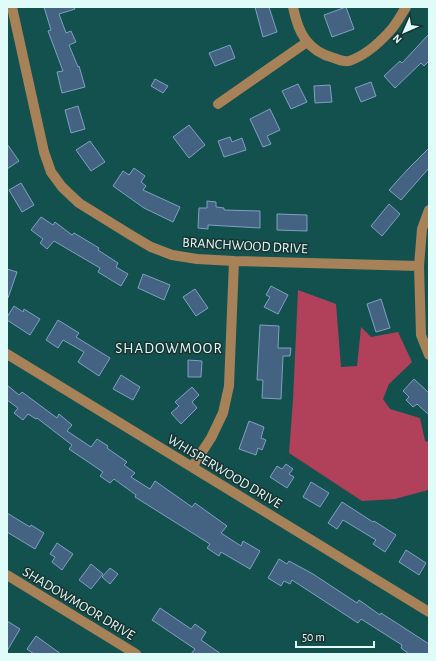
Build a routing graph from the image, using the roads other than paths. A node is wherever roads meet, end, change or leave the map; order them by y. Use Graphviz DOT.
graph roads {
  1 [pos="12,7"];
  2 [pos="293,7"];
  3 [pos="406,7"];
  4 [pos="307,42"];
  5 [pos="218,104"];
  6 [pos="429,210"];
  7 [pos="234,260"];
  8 [pos="419,266"];
  9 [pos="7,354"];
  10 [pos="429,355"];
  11 [pos="192,467"];
  12 [pos="7,575"];
  13 [pos="429,612"];
  14 [pos="136,654"];
  1 -- 7 [label="street, BRANCHWOOD DRIVE"];
  2 -- 4 [label="street"];
  3 -- 4 [label="street"];
  4 -- 5 [label="street"];
  6 -- 8 [label="street"];
  7 -- 8 [label="street, BRANCHWOOD DRIVE"];
  7 -- 11 [label="street"];
  8 -- 10 [label="street"];
  9 -- 11 [label="street, WHISPERWOOD DRIVE"];
  11 -- 13 [label="street, WHISPERWOOD DRIVE"];
  12 -- 14 [label="street, SHADOWMOOR DRIVE"];
}
